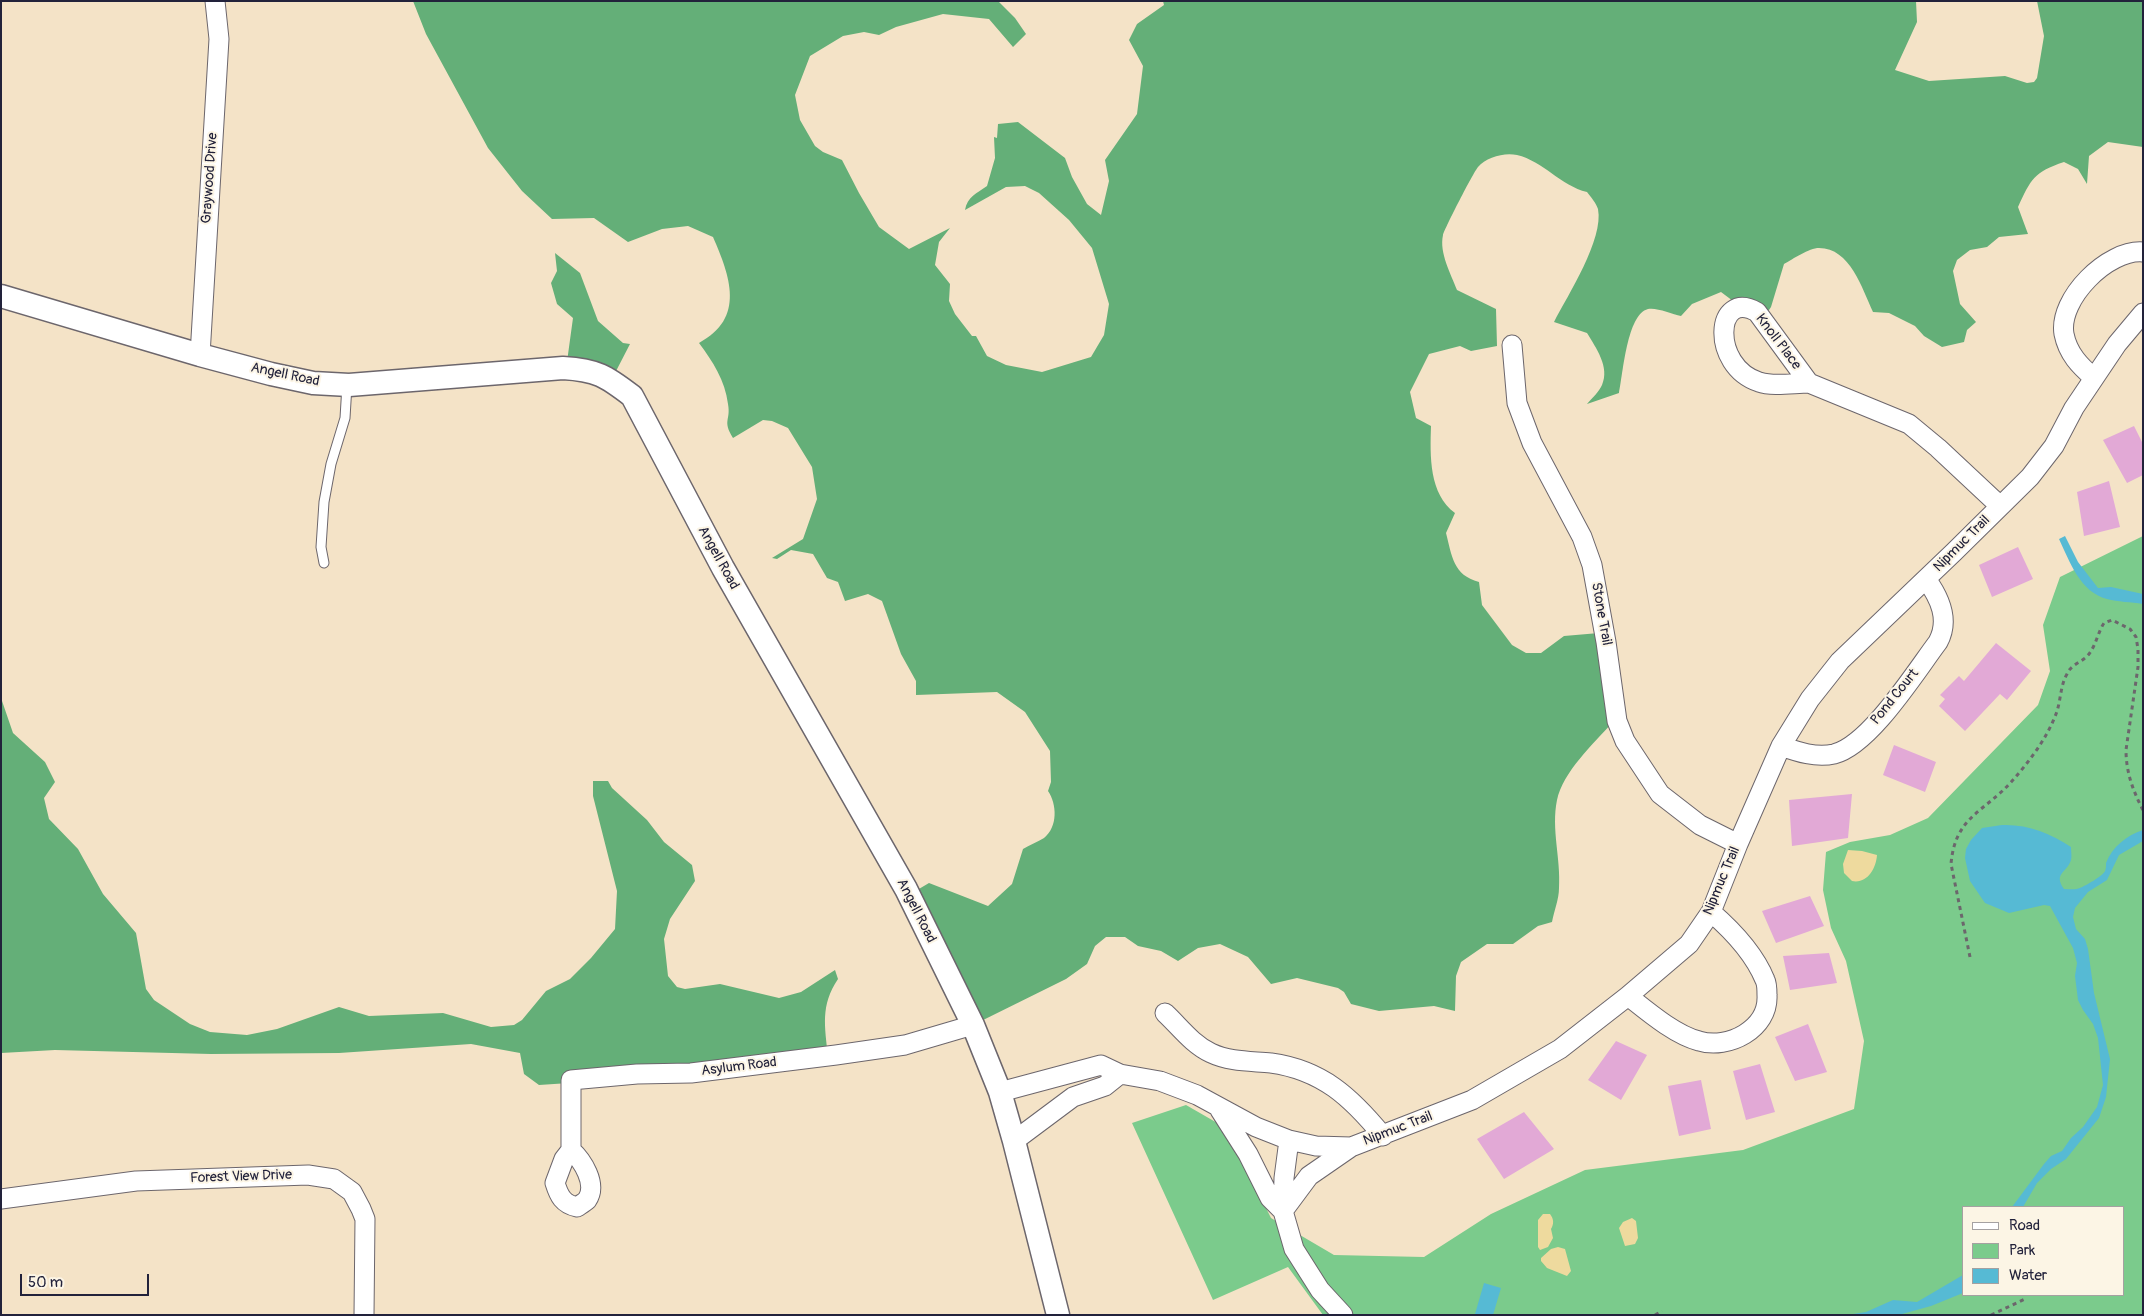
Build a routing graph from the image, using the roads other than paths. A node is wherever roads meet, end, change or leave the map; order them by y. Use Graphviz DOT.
graph roads {
  1 [pos="215,1"];
  2 [pos="2143,252"];
  3 [pos="1,296"];
  4 [pos="2143,313"];
  5 [pos="1512,345"];
  6 [pos="200,355"];
  7 [pos="2094,378"];
  8 [pos="1809,383"];
  9 [pos="347,385"];
  10 [pos="2000,506"];
  11 [pos="324,563"];
  12 [pos="1926,579"];
  13 [pos="1781,746"];
  14 [pos="1738,844"];
  15 [pos="1711,912"];
  16 [pos="1628,996"];
  17 [pos="1166,1013"];
  18 [pos="973,1025"];
  19 [pos="1120,1074"];
  20 [pos="1000,1092"];
  21 [pos="1219,1109"];
  22 [pos="1383,1136"];
  23 [pos="1289,1140"];
  24 [pos="1014,1141"];
  25 [pos="1351,1147"];
  26 [pos="571,1150"];
  27 [pos="1,1199"];
  28 [pos="1283,1211"];
  29 [pos="364,1315"];
  30 [pos="1058,1315"];
  31 [pos="1342,1315"];
  1 -- 6 [label="street, Graywood Drive"];
  2 -- 7 [label="street"];
  3 -- 6 [label="street, Angell Road"];
  4 -- 7 [label="street, Nipmuc Trail"];
  5 -- 14 [label="street, Stone Trail"];
  6 -- 9 [label="street, Angell Road"];
  7 -- 10 [label="street, Nipmuc Trail"];
  8 -- 8 [label="street, Knoll Place"];
  8 -- 10 [label="street, Knoll Place"];
  9 -- 11 [label="lane"];
  9 -- 18 [label="street, Angell Road"];
  10 -- 12 [label="street, Nipmuc Trail"];
  12 -- 13 [label="street, Nipmuc Trail"];
  12 -- 13 [label="street, Pond Court"];
  13 -- 14 [label="street, Nipmuc Trail"];
  14 -- 15 [label="street, Nipmuc Trail"];
  15 -- 16 [label="street, Nipmuc Trail"];
  15 -- 16 [label="street"];
  16 -- 22 [label="street, Nipmuc Trail"];
  17 -- 22 [label="street"];
  18 -- 20 [label="street, Angell Road"];
  18 -- 26 [label="street, Asylum Road"];
  19 -- 20 [label="street, Nipmuc Trail"];
  19 -- 21 [label="street, Nipmuc Trail"];
  19 -- 24 [label="street"];
  20 -- 24 [label="street, Angell Road"];
  21 -- 23 [label="street, Nipmuc Trail"];
  21 -- 28 [label="street"];
  22 -- 25 [label="street, Nipmuc Trail"];
  23 -- 25 [label="street, Nipmuc Trail"];
  23 -- 28 [label="street"];
  24 -- 30 [label="street, Angell Road"];
  25 -- 28 [label="street"];
  27 -- 29 [label="street, Forest View Drive"];
  28 -- 31 [label="street"];
}
